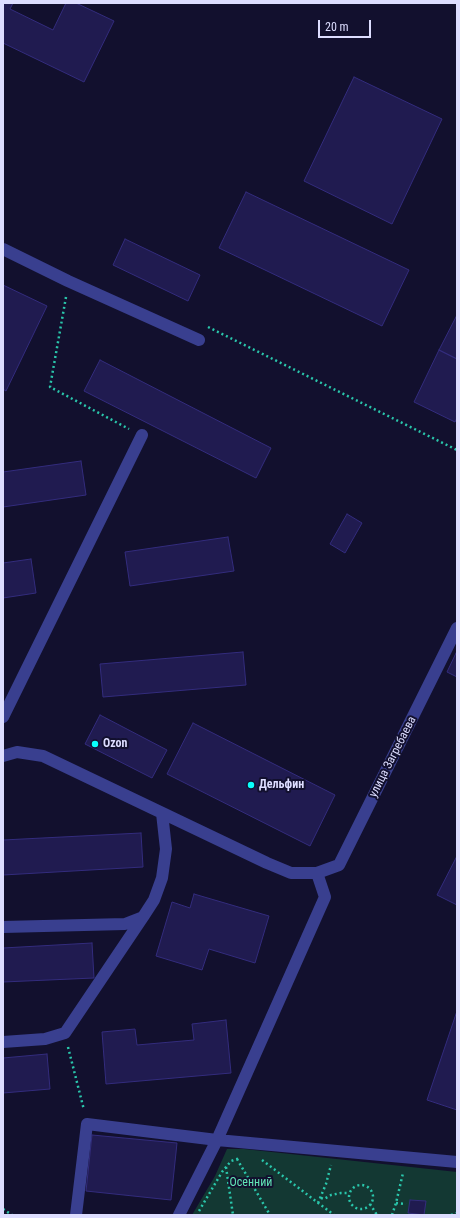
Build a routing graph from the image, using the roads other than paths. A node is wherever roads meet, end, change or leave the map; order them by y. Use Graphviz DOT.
graph roads {
  1 [pos="3,249"];
  2 [pos="198,340"];
  3 [pos="142,435"];
  4 [pos="457,628"];
  5 [pos="3,717"];
  6 [pos="3,756"];
  7 [pos="162,813"];
  8 [pos="317,873"];
  9 [pos="143,918"];
  10 [pos="3,927"];
  11 [pos="3,1042"];
  12 [pos="217,1140"];
  13 [pos="457,1162"];
  14 [pos="76,1215"];
  15 [pos="179,1215"];
  1 -- 2 [label="street"];
  3 -- 5 [label="street"];
  4 -- 8 [label="street, улица Загребаева"];
  6 -- 7 [label="street, улица Загребаева"];
  7 -- 8 [label="street, улица Загребаева"];
  7 -- 9 [label="street"];
  8 -- 12 [label="street"];
  9 -- 10 [label="street"];
  9 -- 11 [label="street"];
  12 -- 13 [label="street"];
  12 -- 14 [label="street"];
  12 -- 15 [label="street"];
}
